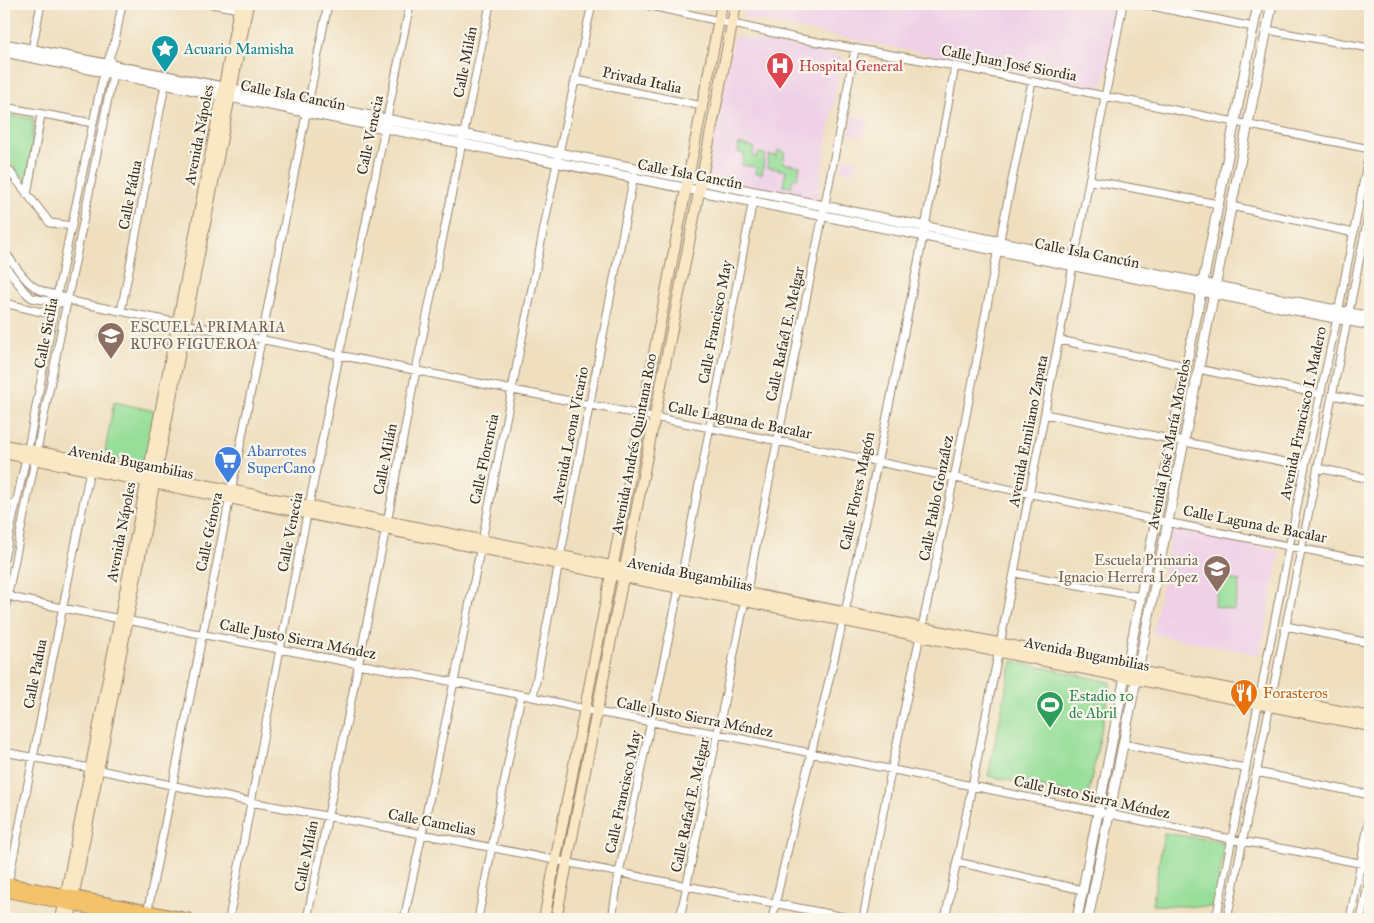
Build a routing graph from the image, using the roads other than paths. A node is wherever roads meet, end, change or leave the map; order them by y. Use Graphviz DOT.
graph roads {
  1 [pos="41,4"];
  2 [pos="122,4"];
  3 [pos="212,4"];
  4 [pos="328,4"];
  5 [pos="410,4"];
  6 [pos="490,4"];
  7 [pos="592,4"];
  8 [pos="642,4"];
  9 [pos="722,4"];
  10 [pos="736,4"];
  11 [pos="1123,4"];
  12 [pos="1142,4"];
  13 [pos="1258,4"];
  14 [pos="1272,4"];
  15 [pos="243,5"];
  16 [pos="718,22"];
  17 [pos="732,24"];
  18 [pos="1253,27"];
  19 [pos="1267,30"];
  20 [pos="4,44"];
  21 [pos="1370,48"];
  22 [pos="855,49"];
  23 [pos="32,50"];
  24 [pos="4,52"];
  25 [pos="955,66"];
  26 [pos="109,67"];
  27 [pos="166,80"];
  28 [pos="576,80"];
  29 [pos="1032,81"];
  30 [pos="227,92"];
  31 [pos="1105,95"];
  32 [pos="702,106"];
  33 [pos="4,107"];
  34 [pos="307,108"];
  35 [pos="41,115"];
  36 [pos="1235,121"];
  37 [pos="93,123"];
  38 [pos="386,124"];
  39 [pos="1248,125"];
  40 [pos="464,139"];
  41 [pos="1370,149"];
  42 [pos="558,158"];
  43 [pos="4,164"];
  44 [pos="634,173"];
  45 [pos="1090,180"];
  46 [pos="687,183"];
  47 [pos="700,185"];
  48 [pos="27,195"];
  49 [pos="753,200"];
  50 [pos="1218,204"];
  51 [pos="1231,206"];
  52 [pos="1370,206"];
  53 [pos="825,210"];
  54 [pos="72,226"];
  55 [pos="925,231"];
  56 [pos="1354,233"];
  57 [pos="1368,235"];
  58 [pos="999,246"];
  59 [pos="4,251"];
  60 [pos="1073,260"];
  61 [pos="4,264"];
  62 [pos="1202,287"];
  63 [pos="1214,289"];
  64 [pos="57,295"];
  65 [pos="66,301"];
  66 [pos="56,303"];
  67 [pos="4,304"];
  68 [pos="121,311"];
  69 [pos="1338,314"];
  70 [pos="54,315"];
  71 [pos="1349,316"];
  72 [pos="1370,316"];
  73 [pos="182,324"];
  74 [pos="1370,324"];
  75 [pos="262,339"];
  76 [pos="1059,340"];
  77 [pos="339,354"];
  78 [pos="1186,366"];
  79 [pos="1198,369"];
  80 [pos="416,370"];
  81 [pos="513,390"];
  82 [pos="1320,394"];
  83 [pos="1333,395"];
  84 [pos="1370,403"];
  85 [pos="590,404"];
  86 [pos="1045,414"];
  87 [pos="642,415"];
  88 [pos="655,417"];
  89 [pos="709,428"];
  90 [pos="1172,440"];
  91 [pos="778,441"];
  92 [pos="1184,442"];
  93 [pos="4,445"];
  94 [pos="4,453"];
  95 [pos="31,454"];
  96 [pos="877,463"];
  97 [pos="1305,466"];
  98 [pos="1318,468"];
  99 [pos="90,470"];
  100 [pos="151,478"];
  101 [pos="954,478"];
  102 [pos="1370,479"];
  103 [pos="1030,493"];
  104 [pos="231,494"];
  105 [pos="4,502"];
  106 [pos="15,505"];
  107 [pos="309,509"];
  108 [pos="1156,520"];
  109 [pos="1168,521"];
  110 [pos="387,525"];
  111 [pos="480,543"];
  112 [pos="1290,545"];
  113 [pos="1302,548"];
  114 [pos="4,559"];
  115 [pos="559,559"];
  116 [pos="1370,562"];
  117 [pos="612,570"];
  118 [pos="624,572"];
  119 [pos="1015,573"];
  120 [pos="680,583"];
  121 [pos="7,596"];
  122 [pos="747,597"];
  123 [pos="1141,597"];
  124 [pos="62,608"];
  125 [pos="4,614"];
  126 [pos="844,616"];
  127 [pos="123,619"];
  128 [pos="1286,626"];
  129 [pos="922,632"];
  130 [pos="203,634"];
  131 [pos="1370,644"];
  132 [pos="1000,647"];
  133 [pos="280,649"];
  134 [pos="358,664"];
  135 [pos="1126,672"];
  136 [pos="1137,675"];
  137 [pos="454,682"];
  138 [pos="521,696"];
  139 [pos="532,698"];
  140 [pos="1265,700"];
  141 [pos="585,709"];
  142 [pos="597,712"];
  143 [pos="1370,717"];
  144 [pos="652,722"];
  145 [pos="1370,726"];
  146 [pos="718,734"];
  147 [pos="1123,744"];
  148 [pos="4,752"];
  149 [pos="810,754"];
  150 [pos="33,757"];
  151 [pos="1245,768"];
  152 [pos="94,769"];
  153 [pos="892,771"];
  154 [pos="1256,772"];
  155 [pos="174,786"];
  156 [pos="971,786"];
  157 [pos="1370,795"];
  158 [pos="251,802"];
  159 [pos="1098,812"];
  160 [pos="1109,814"];
  161 [pos="1370,815"];
  162 [pos="328,816"];
  163 [pos="422,834"];
  164 [pos="1232,839"];
  165 [pos="1242,841"];
  166 [pos="491,848"];
  167 [pos="555,860"];
  168 [pos="957,862"];
  169 [pos="568,863"];
  170 [pos="1361,863"];
  171 [pos="1370,865"];
  172 [pos="619,873"];
  173 [pos="1370,876"];
  174 [pos="5,886"];
  175 [pos="686,886"];
  176 [pos="1083,890"];
  177 [pos="68,900"];
  178 [pos="775,904"];
  179 [pos="146,917"];
  180 [pos="60,919"];
  181 [pos="69,919"];
  182 [pos="188,919"];
  183 [pos="229,919"];
  184 [pos="307,919"];
  185 [pos="404,919"];
  186 [pos="478,919"];
  187 [pos="544,919"];
  188 [pos="556,919"];
  189 [pos="612,919"];
  190 [pos="680,919"];
  191 [pos="772,919"];
  192 [pos="855,919"];
  193 [pos="863,919"];
  194 [pos="945,919"];
  195 [pos="1077,919"];
  196 [pos="1088,919"];
  197 [pos="1216,919"];
  198 [pos="1227,919"];
  199 [pos="1350,919"];
  200 [pos="1362,919"];
  1 -- 23 [label="street"];
  2 -- 26 [label="street, Calle Sicilia"];
  3 -- 15 [label="street"];
  4 -- 34 [label="street, Calle Génova"];
  5 -- 38 [label="street, Calle Venecia"];
  6 -- 40 [label="street, Calle Milán"];
  7 -- 28 [label="street, Calle Florencia"];
  8 -- 16 [label="street, Calle Juan José Siordia"];
  9 -- 16 [label="main road, Avenida Andrés Quintana Roo"];
  10 -- 17 [label="main road, Avenida Andrés Quintana Roo"];
  11 -- 31 [label="street, Avenida Emiliano Zapata"];
  12 -- 18 [label="street"];
  13 -- 18 [label="street, Avenida José María Morelos"];
  14 -- 19 [label="street, Avenida José María Morelos"];
  15 -- 30 [label="main road, Avenida Nápoles"];
  16 -- 17 [label="street, Calle Juan José Siordia"];
  16 -- 32 [label="main road, Avenida Andrés Quintana Roo"];
  17 -- 22 [label="street, Calle Juan José Siordia"];
  17 -- 47 [label="main road, Avenida Andrés Quintana Roo"];
  18 -- 36 [label="street, Avenida José María Morelos"];
  19 -- 21 [label="street"];
  19 -- 39 [label="street, Avenida José María Morelos"];
  20 -- 23 [label="street, Calle Isla Cancún"];
  22 -- 25 [label="street, Calle Juan José Siordia"];
  22 -- 53 [label="street, Calle Rafaél E. Melgar"];
  23 -- 26 [label="street, Calle Isla Cancún"];
  24 -- 26 [label="street, Calle Isla Cancún"];
  25 -- 29 [label="street, Calle Juan José Siordia"];
  25 -- 55 [label="street, Calle Flores Magón"];
  26 -- 27 [label="street, Calle Isla Cancún"];
  26 -- 37 [label="street, Calle Sicilia"];
  26 -- 65 [label="street, Calle Sicilia"];
  27 -- 30 [label="street, Calle Isla Cancún"];
  27 -- 68 [label="street, Calle Pádua"];
  28 -- 32 [label="street, Privada Italia"];
  28 -- 42 [label="street, Calle Florencia"];
  29 -- 31 [label="street, Calle Juan José Siordia"];
  29 -- 58 [label="street, Calle Pablo González"];
  30 -- 34 [label="street, Calle Isla Cancún"];
  30 -- 73 [label="main road, Avenida Nápoles"];
  31 -- 36 [label="street, Calle Juan José Siordia"];
  31 -- 45 [label="street, Avenida Emiliano Zapata"];
  32 -- 46 [label="main road, Avenida Andrés Quintana Roo"];
  33 -- 35 [label="street"];
  34 -- 38 [label="street, Calle Isla Cancún"];
  34 -- 75 [label="street, Calle Génova"];
  35 -- 37 [label="street"];
  35 -- 48 [label="street"];
  36 -- 39 [label="street, Calle Juan José Siordia"];
  36 -- 50 [label="street, Avenida José María Morelos"];
  37 -- 54 [label="street, Calle Sicilia"];
  38 -- 40 [label="street, Calle Isla Cancún"];
  38 -- 77 [label="street, Calle Venecia"];
  39 -- 41 [label="street, Calle Juan José Siordia"];
  39 -- 51 [label="street, Avenida José María Morelos"];
  40 -- 42 [label="street, Calle Isla Cancún"];
  40 -- 80 [label="street, Calle Milán"];
  41 -- 56 [label="street, Avenida Francisco I. Madero"];
  42 -- 44 [label="street, Calle Isla Cancún"];
  42 -- 81 [label="street, Calle Florencia"];
  43 -- 48 [label="street"];
  44 -- 46 [label="street, Calle Isla Cancún"];
  44 -- 85 [label="street, Avenida Leona Vicario"];
  45 -- 50 [label="street"];
  45 -- 60 [label="street, Avenida Emiliano Zapata"];
  46 -- 47 [label="street, Calle Isla Cancún"];
  46 -- 87 [label="main road, Avenida Andrés Quintana Roo"];
  47 -- 49 [label="street, Calle Isla Cancún"];
  47 -- 53 [label="street, Calle Isla Cancún"];
  47 -- 88 [label="main road, Avenida Andrés Quintana Roo"];
  48 -- 54 [label="street"];
  49 -- 53 [label="street, Calle Isla Cancún"];
  49 -- 89 [label="street, Calle Francisco May"];
  50 -- 62 [label="street, Avenida José María Morelos"];
  51 -- 56 [label="street"];
  51 -- 63 [label="street, Avenida José María Morelos"];
  52 -- 57 [label="street, Avenida Francisco I. Madero"];
  53 -- 55 [label="street, Calle Isla Cancún"];
  53 -- 91 [label="street, Calle Rafaél E. Melgar"];
  54 -- 64 [label="street, Calle Sicilia"];
  55 -- 58 [label="street, Calle Isla Cancún"];
  55 -- 96 [label="street, Calle Flores Magón"];
  56 -- 69 [label="street, Avenida Francisco I. Madero"];
  57 -- 71 [label="street, Avenida Francisco I. Madero"];
  58 -- 60 [label="street, Calle Isla Cancún"];
  58 -- 101 [label="street, Calle Pablo González"];
  59 -- 64 [label="street, Calle Laguna de Bacalar"];
  60 -- 62 [label="street, Calle Isla Cancún"];
  60 -- 76 [label="street, Avenida Emiliano Zapata"];
  61 -- 66 [label="street, Calle Laguna de Bacalar"];
  62 -- 63 [label="street, Calle Isla Cancún"];
  62 -- 78 [label="street, Avenida José María Morelos"];
  63 -- 69 [label="street, Calle Isla Cancún"];
  63 -- 79 [label="street, Avenida José María Morelos"];
  64 -- 65 [label="street, Calle Laguna de Bacalar"];
  64 -- 66 [label="street, Calle Sicilia"];
  65 -- 66 [label="street, Calle Laguna de Bacalar"];
  65 -- 68 [label="street, Calle Laguna de Bacalar"];
  65 -- 95 [label="street, Calle Sicilia"];
  66 -- 70 [label="street, Calle Sicilia"];
  67 -- 70 [label="street"];
  68 -- 73 [label="street, Calle Laguna de Bacalar"];
  69 -- 71 [label="street, Calle Isla Cancún"];
  69 -- 82 [label="street, Avenida Francisco I. Madero"];
  70 -- 95 [label="street, Calle Sicilia"];
  71 -- 72 [label="street, Calle Isla Cancún"];
  71 -- 74 [label="street, Calle Isla Cancún"];
  71 -- 83 [label="street, Avenida Francisco I. Madero"];
  73 -- 75 [label="street, Calle Laguna de Bacalar"];
  73 -- 100 [label="main road, Avenida Nápoles"];
  75 -- 77 [label="street, Calle Laguna de Bacalar"];
  75 -- 104 [label="street, Calle Génova"];
  76 -- 78 [label="street"];
  76 -- 86 [label="street, Avenida Emiliano Zapata"];
  77 -- 80 [label="street, Calle Laguna de Bacalar"];
  77 -- 107 [label="street, Calle Venecia"];
  78 -- 90 [label="street, Avenida José María Morelos"];
  79 -- 82 [label="street"];
  79 -- 92 [label="street, Avenida José María Morelos"];
  80 -- 81 [label="street, Calle Laguna de Bacalar"];
  80 -- 110 [label="street, Calle Milán"];
  81 -- 85 [label="street, Calle Laguna de Bacalar"];
  81 -- 111 [label="street, Calle Florencia"];
  82 -- 97 [label="street, Avenida Francisco I. Madero"];
  83 -- 84 [label="street"];
  83 -- 98 [label="street, Avenida Francisco I. Madero"];
  85 -- 87 [label="street, Calle Laguna de Bacalar"];
  85 -- 115 [label="street, Avenida Leona Vicario"];
  86 -- 90 [label="street"];
  86 -- 103 [label="street, Avenida Emiliano Zapata"];
  87 -- 88 [label="street, Calle Laguna de Bacalar"];
  87 -- 117 [label="main road, Avenida Andrés Quintana Roo"];
  88 -- 89 [label="street, Calle Laguna de Bacalar"];
  88 -- 118 [label="main road, Avenida Andrés Quintana Roo"];
  89 -- 91 [label="street, Calle Laguna de Bacalar"];
  89 -- 120 [label="street, Calle Francisco May"];
  90 -- 92 [label="street"];
  90 -- 108 [label="street, Avenida José María Morelos"];
  91 -- 96 [label="street, Calle Laguna de Bacalar"];
  91 -- 122 [label="street, Calle Rafaél E. Melgar"];
  92 -- 97 [label="street"];
  92 -- 109 [label="street, Avenida José María Morelos"];
  93 -- 95 [label="main road, Avenida Bugambilias"];
  94 -- 95 [label="main road, Avenida Bugambilias"];
  95 -- 99 [label="main road, Avenida Bugambilias"];
  95 -- 100 [label="main road, Avenida Bugambilias"];
  95 -- 106 [label="street, Calle Sicilia"];
  95 -- 121 [label="street, Calle Sicilia"];
  96 -- 101 [label="street, Calle Laguna de Bacalar"];
  96 -- 126 [label="street, Calle Flores Magón"];
  97 -- 112 [label="street, Avenida Francisco I. Madero"];
  98 -- 102 [label="street"];
  98 -- 113 [label="street, Avenida Francisco I. Madero"];
  99 -- 100 [label="main road, Avenida Bugambilias"];
  99 -- 124 [label="street, Calle Padua"];
  100 -- 104 [label="main road, Avenida Bugambilias"];
  100 -- 127 [label="main road, Avenida Nápoles"];
  101 -- 103 [label="street, Calle Laguna de Bacalar"];
  101 -- 129 [label="street, Calle Pablo González"];
  103 -- 108 [label="street, Calle Laguna de Bacalar"];
  103 -- 119 [label="street, Avenida Emiliano Zapata"];
  104 -- 107 [label="main road, Avenida Bugambilias"];
  104 -- 130 [label="street, Calle Génova"];
  105 -- 106 [label="street"];
  106 -- 114 [label="street, Calle Sicilia"];
  107 -- 110 [label="main road, Avenida Bugambilias"];
  107 -- 133 [label="street, Calle Venecia"];
  108 -- 109 [label="street, Calle Laguna de Bacalar"];
  108 -- 123 [label="street, Avenida José María Morelos"];
  109 -- 112 [label="street, Calle Laguna de Bacalar"];
  109 -- 136 [label="street, Avenida José María Morelos"];
  110 -- 111 [label="main road, Avenida Bugambilias"];
  110 -- 134 [label="street, Calle Milán"];
  111 -- 115 [label="main road, Avenida Bugambilias"];
  111 -- 137 [label="street, Calle Florencia"];
  112 -- 113 [label="street, Calle Laguna de Bacalar"];
  112 -- 140 [label="street, Avenida Francisco I. Madero"];
  113 -- 116 [label="street, Calle Laguna de Bacalar"];
  113 -- 128 [label="street, Avenida Francisco I. Madero"];
  115 -- 117 [label="main road, Avenida Bugambilias"];
  115 -- 139 [label="street, Avenida Leona Vicario"];
  117 -- 118 [label="main road, Avenida Bugambilias"];
  117 -- 141 [label="main road, Avenida Andrés Quintana Roo"];
  118 -- 120 [label="main road, Avenida Bugambilias"];
  118 -- 142 [label="main road, Avenida Andrés Quintana Roo"];
  119 -- 123 [label="street"];
  119 -- 132 [label="street, Avenida Emiliano Zapata"];
  120 -- 122 [label="main road, Avenida Bugambilias"];
  120 -- 144 [label="street, Calle Francisco May"];
  121 -- 124 [label="street, Calle Justo Sierra Méndez"];
  121 -- 125 [label="street, Calle Sicilia"];
  122 -- 126 [label="main road, Avenida Bugambilias"];
  122 -- 146 [label="street, Calle Rafaél E. Melgar"];
  123 -- 135 [label="street, Avenida José María Morelos"];
  124 -- 127 [label="street, Calle Justo Sierra Méndez"];
  124 -- 150 [label="street, Calle Padua"];
  126 -- 129 [label="main road, Avenida Bugambilias"];
  126 -- 149 [label="street, Calle Flores Magón"];
  127 -- 130 [label="street, Calle Justo Sierra Méndez"];
  127 -- 152 [label="main road, Avenida Nápoles"];
  128 -- 131 [label="street"];
  128 -- 140 [label="street, Avenida Francisco I. Madero"];
  129 -- 132 [label="main road, Avenida Bugambilias"];
  129 -- 153 [label="street, Calle Pablo González"];
  130 -- 133 [label="street, Calle Justo Sierra Méndez"];
  130 -- 155 [label="street, Calle Génova"];
  132 -- 135 [label="main road, Avenida Bugambilias"];
  132 -- 156 [label="street, Avenida Emiliano Zapata"];
  133 -- 134 [label="street, Calle Justo Sierra Méndez"];
  133 -- 158 [label="street, Calle Venecia"];
  134 -- 137 [label="street, Calle Justo Sierra Méndez"];
  134 -- 162 [label="street, Calle Milán"];
  135 -- 136 [label="main road, Avenida Bugambilias"];
  135 -- 159 [label="street, Avenida José María Morelos"];
  136 -- 140 [label="main road, Avenida Bugambilias"];
  136 -- 147 [label="street, Avenida José María Morelos"];
  137 -- 138 [label="street, Calle Justo Sierra Méndez"];
  137 -- 163 [label="street, Calle Florencia"];
  138 -- 139 [label="street, Calle Justo Sierra Méndez"];
  138 -- 166 [label="street"];
  139 -- 141 [label="street, Calle Justo Sierra Méndez"];
  140 -- 143 [label="main road, Avenida Bugambilias"];
  140 -- 145 [label="main road, Avenida Bugambilias"];
  140 -- 151 [label="street, Avenida Francisco I. Madero"];
  140 -- 154 [label="street, Avenida Francisco I. Madero"];
  141 -- 142 [label="street, Calle Justo Sierra Méndez"];
  141 -- 167 [label="main road, Avenida Andrés Quintana Roo"];
  142 -- 144 [label="street, Calle Justo Sierra Méndez"];
  142 -- 169 [label="main road, Avenida Andrés Quintana Roo"];
  144 -- 146 [label="street, Calle Justo Sierra Méndez"];
  144 -- 172 [label="street, Calle Francisco May"];
  146 -- 149 [label="street, Calle Justo Sierra Méndez"];
  146 -- 175 [label="street, Calle Rafaél E. Melgar"];
  147 -- 151 [label="street"];
  147 -- 160 [label="street, Avenida José María Morelos"];
  148 -- 150 [label="street, Calle Camelias"];
  149 -- 153 [label="street, Calle Justo Sierra Méndez"];
  149 -- 178 [label="street, Calle Flores Magón"];
  150 -- 152 [label="street, Calle Camelias"];
  150 -- 174 [label="street, Calle Padua"];
  151 -- 164 [label="street, Avenida Francisco I. Madero"];
  152 -- 155 [label="street, Calle Camelias"];
  152 -- 177 [label="main road, Avenida Nápoles"];
  153 -- 156 [label="street, Calle Justo Sierra Méndez"];
  153 -- 193 [label="street, Calle Pablo González"];
  154 -- 157 [label="street"];
  154 -- 165 [label="street, Avenida Francisco I. Madero"];
  155 -- 158 [label="street, Calle Camelias"];
  155 -- 179 [label="street, Calle Génova"];
  156 -- 159 [label="street, Calle Justo Sierra Méndez"];
  156 -- 168 [label="street, Avenida Emiliano Zapata"];
  158 -- 162 [label="street, Calle Camelias"];
  158 -- 183 [label="street, Calle Venecia"];
  159 -- 160 [label="street, Calle Justo Sierra Méndez"];
  159 -- 176 [label="street, Avenida José María Morelos"];
  160 -- 164 [label="street, Calle Justo Sierra Méndez"];
  160 -- 196 [label="street, Avenida José María Morelos"];
  161 -- 170 [label="street"];
  162 -- 163 [label="street, Calle Camelias"];
  162 -- 184 [label="street, Calle Milán"];
  163 -- 166 [label="street, Calle Camelias"];
  163 -- 185 [label="street, Calle Florencia"];
  164 -- 165 [label="street, Calle Justo Sierra Méndez"];
  164 -- 197 [label="street, Avenida Francisco I. Madero"];
  165 -- 170 [label="street, Calle Justo Sierra Méndez"];
  165 -- 198 [label="street, Avenida Francisco I. Madero"];
  166 -- 167 [label="street, Calle Camelias"];
  166 -- 186 [label="street"];
  167 -- 169 [label="street, Calle Camelias"];
  167 -- 187 [label="main road, Avenida Andrés Quintana Roo"];
  168 -- 176 [label="street"];
  168 -- 194 [label="street, Avenida Emiliano Zapata"];
  169 -- 172 [label="street, Calle Camelias"];
  169 -- 188 [label="main road, Avenida Andrés Quintana Roo"];
  170 -- 171 [label="street, Calle Justo Sierra Méndez"];
  170 -- 199 [label="street"];
  172 -- 175 [label="street, Calle Camelias"];
  172 -- 189 [label="street, Calle Francisco May"];
  173 -- 200 [label="street"];
  174 -- 177 [label="main road"];
  175 -- 178 [label="street, Calle Camelias"];
  175 -- 190 [label="street, Calle Rafaél E. Melgar"];
  176 -- 195 [label="street, Avenida José María Morelos"];
  177 -- 179 [label="main road"];
  177 -- 180 [label="main road, Avenida Nápoles"];
  177 -- 181 [label="main road, Avenida Nápoles"];
  178 -- 191 [label="street, Calle Flores Magón"];
  178 -- 192 [label="street, Calle Camelias"];
  179 -- 182 [label="main road"];
}
